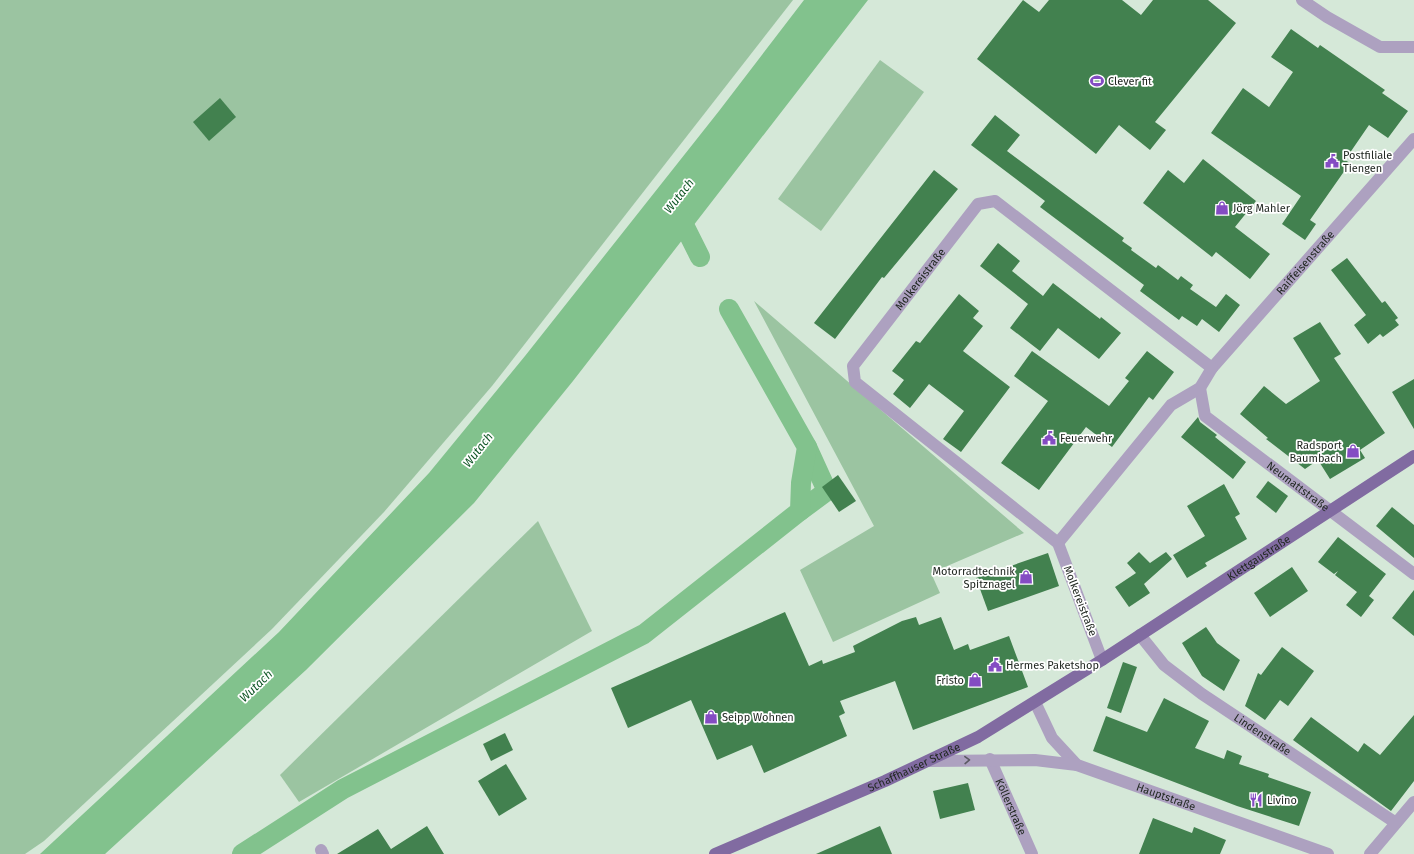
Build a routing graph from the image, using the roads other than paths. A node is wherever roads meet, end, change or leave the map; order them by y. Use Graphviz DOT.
graph roads {
  1 [pos="1302,0"];
  2 [pos="1414,47"];
  3 [pos="1414,139"];
  4 [pos="1212,368"];
  5 [pos="1200,388"];
  6 [pos="1414,456"];
  7 [pos="1331,509"];
  8 [pos="1058,543"];
  9 [pos="1414,574"];
  10 [pos="1140,634"];
  11 [pos="1102,660"];
  12 [pos="1035,702"];
  13 [pos="990,759"];
  14 [pos="928,762"];
  15 [pos="1077,765"];
  16 [pos="1414,802"];
  17 [pos="1396,823"];
  18 [pos="715,854"];
  19 [pos="1032,854"];
  20 [pos="1328,854"];
  21 [pos="1370,854"];
  1 -- 2 [label="street"];
  3 -- 4 [label="street, Raiffeisenstraße"];
  4 -- 5 [label="street, Raiffeisenstraße"];
  4 -- 8 [label="street, Molkereistraße"];
  5 -- 7 [label="street, Neumattstraße"];
  5 -- 8 [label="street"];
  6 -- 7 [label="main road, Klettgaustraße"];
  7 -- 9 [label="street, Neumattstraße"];
  7 -- 10 [label="main road, Klettgaustraße"];
  8 -- 11 [label="street, Molkereistraße"];
  10 -- 11 [label="main road, Klettgaustraße"];
  10 -- 17 [label="street, Lindenstraße"];
  11 -- 12 [label="main road, Schaffhauser Straße"];
  12 -- 14 [label="main road, Schaffhauser Straße"];
  12 -- 15 [label="street, Hauptstraße"];
  14 -- 13 [label="street, one-way"];
  13 -- 15 [label="street"];
  13 -- 19 [label="street, Köllerstraße"];
  14 -- 18 [label="main road, Schaffhauser Straße"];
  15 -- 20 [label="street, Hauptstraße"];
  16 -- 17 [label="street"];
  17 -- 21 [label="street"];
}
